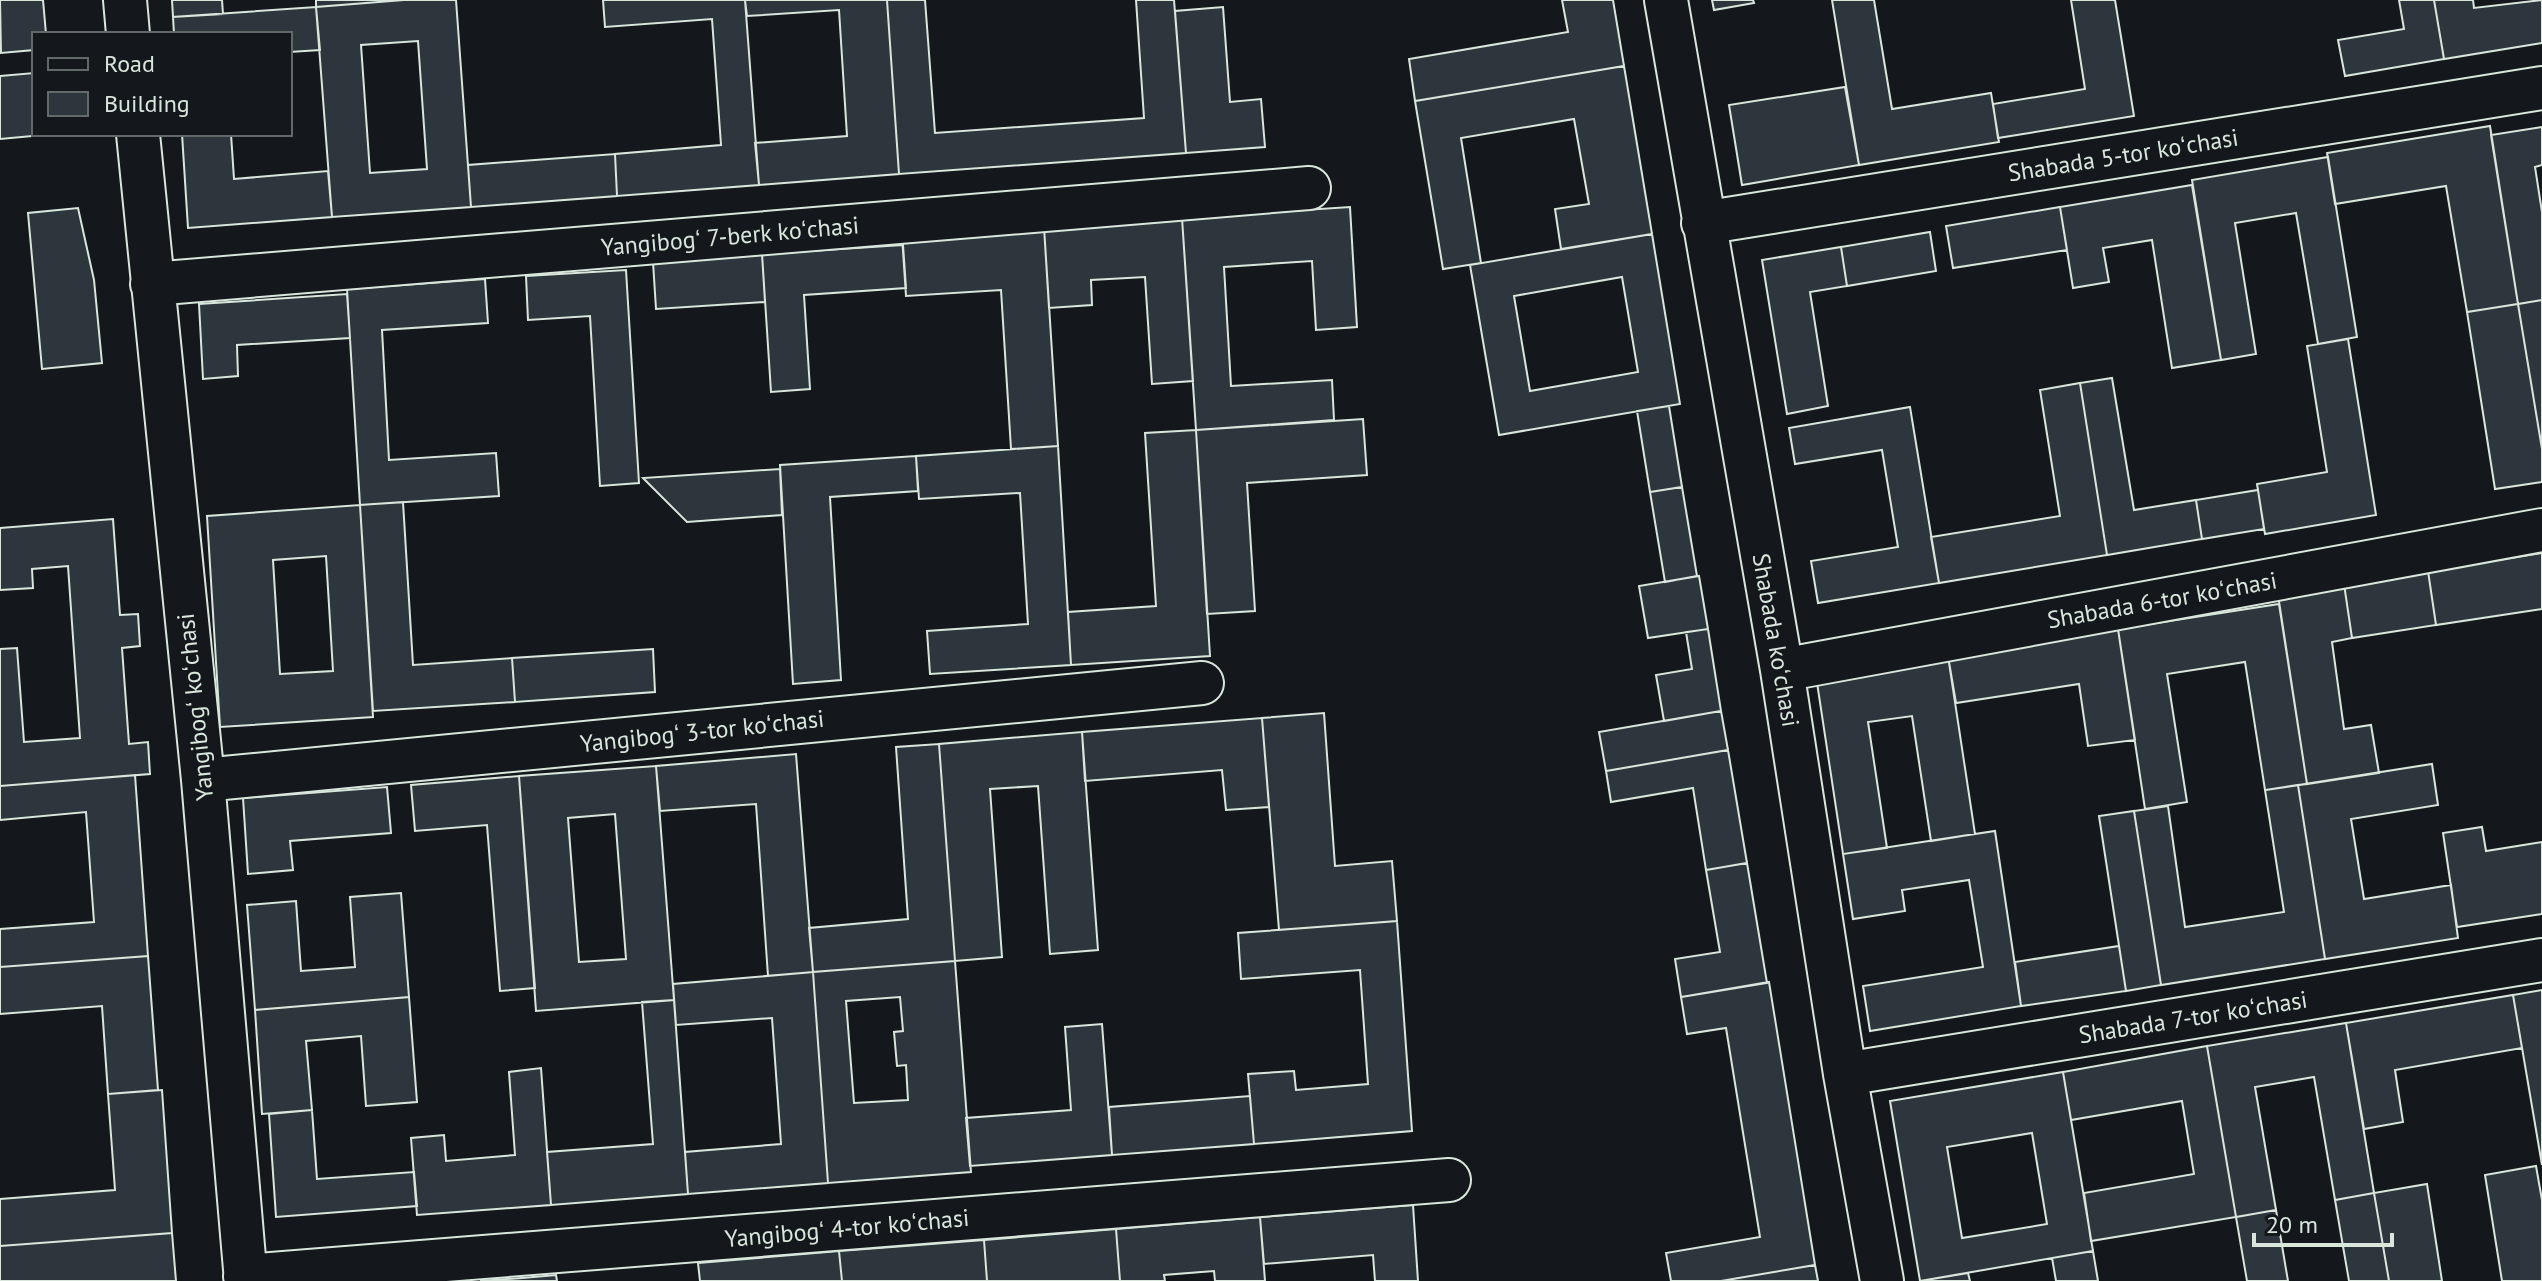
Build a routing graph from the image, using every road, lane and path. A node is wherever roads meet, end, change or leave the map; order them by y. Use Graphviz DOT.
graph roads {
  1 [pos="125,0"];
  2 [pos="1666,0"];
  3 [pos="128,32"];
  4 [pos="2542,88"];
  5 [pos="138,136"];
  6 [pos="1309,188"];
  7 [pos="1703,223"];
  8 [pos="152,284"];
  9 [pos="2542,530"];
  10 [pos="1782,670"];
  11 [pos="1202,683"];
  12 [pos="203,780"];
  13 [pos="2542,960"];
  14 [pos="1845,1074"];
  15 [pos="1449,1180"];
  16 [pos="245,1279"];
  17 [pos="1882,1281"];
  1 -- 3 [label="street"];
  2 -- 7 [label="street, Shabada koʻchasi"];
  4 -- 7 [label="street, Shabada 5-tor koʻchasi"];
  5 -- 8 [label="street, Yangibogʻ koʻchasi"];
  6 -- 8 [label="street, Yangibogʻ 7-berk koʻchasi"];
  7 -- 10 [label="street, Shabada koʻchasi"];
  8 -- 12 [label="street, Yangibogʻ koʻchasi"];
  9 -- 10 [label="street, Shabada 6-tor koʻchasi"];
  10 -- 14 [label="street, Shabada koʻchasi"];
  11 -- 12 [label="street, Yangibogʻ 3-tor koʻchasi"];
  12 -- 16 [label="street, Yangibogʻ koʻchasi"];
  13 -- 14 [label="street, Shabada 7-tor koʻchasi"];
  14 -- 17 [label="street, Shabada koʻchasi"];
  15 -- 16 [label="street, Yangibogʻ 4-tor koʻchasi"];
}
